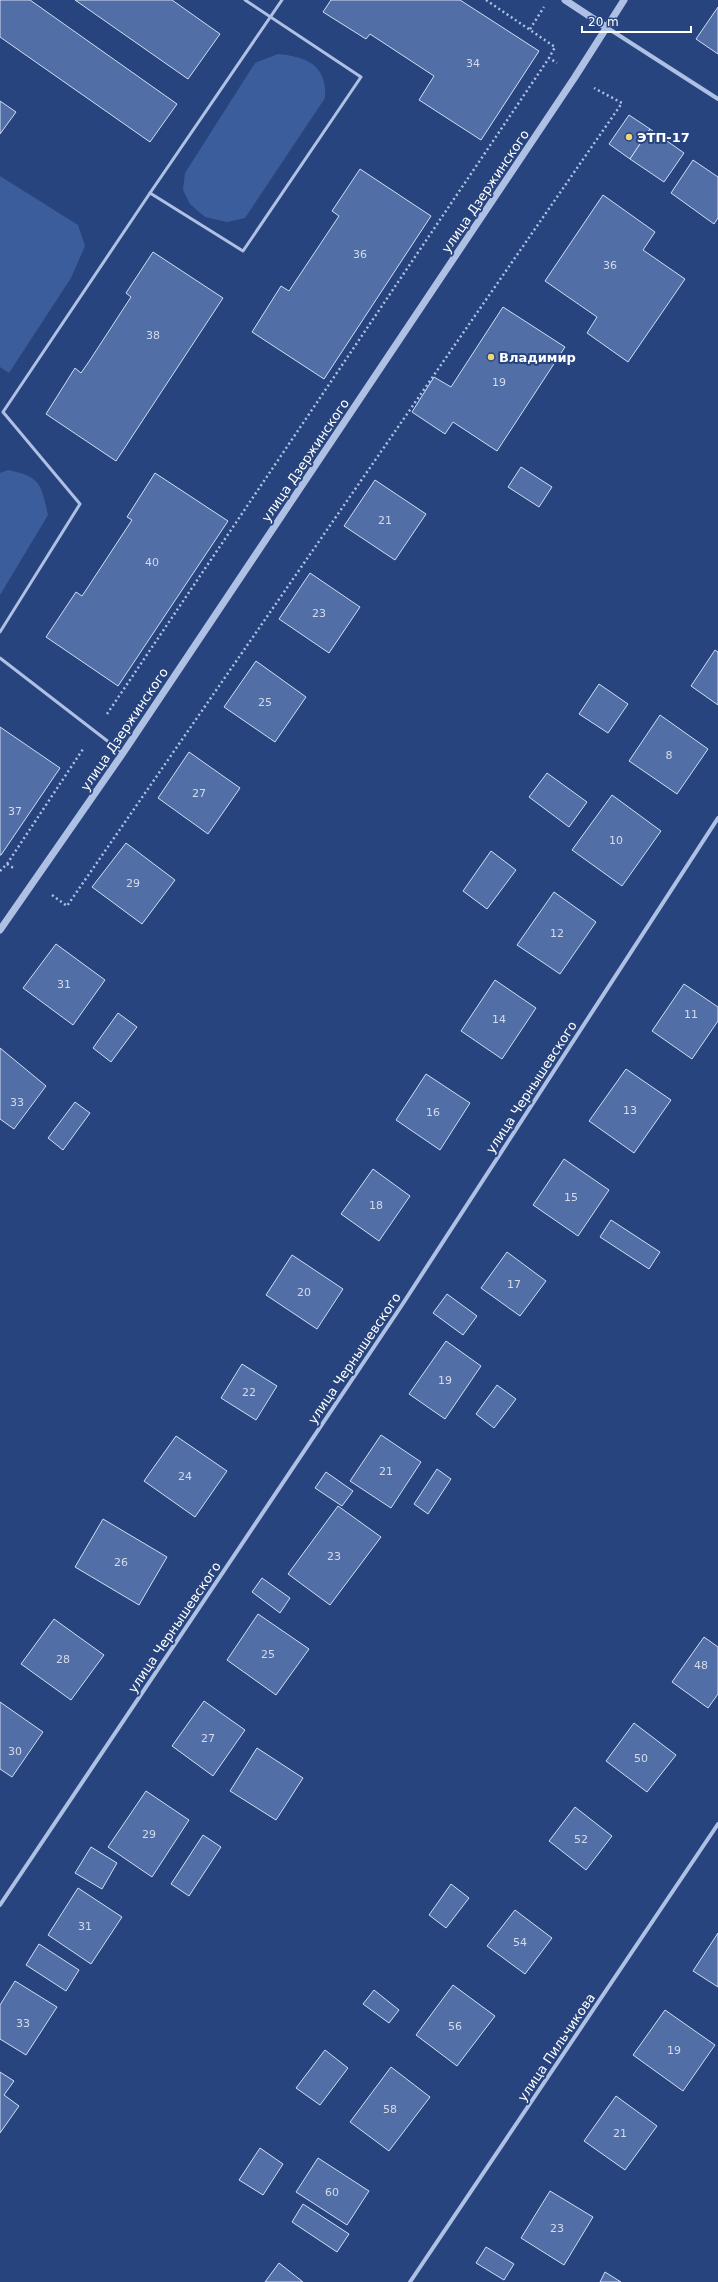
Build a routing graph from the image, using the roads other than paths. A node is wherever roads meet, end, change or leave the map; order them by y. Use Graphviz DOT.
graph roads {
  1 [pos="245,0"];
  2 [pos="282,0"];
  3 [pos="565,0"];
  4 [pos="624,0"];
  5 [pos="270,17"];
  6 [pos="606,27"];
  7 [pos="718,99"];
  8 [pos="150,193"];
  9 [pos="3,412"];
  10 [pos="0,416"];
  11 [pos="0,632"];
  12 [pos="0,658"];
  13 [pos="123,753"];
  14 [pos="718,818"];
  15 [pos="0,930"];
  16 [pos="718,1824"];
  17 [pos="0,1905"];
  18 [pos="410,2282"];
  1 -- 5 [label="lane"];
  2 -- 5 [label="lane"];
  3 -- 6 [label="street"];
  4 -- 6 [label="street, улица Дзержинского"];
  5 -- 8 [label="lane"];
  5 -- 8 [label="lane"];
  6 -- 7 [label="street"];
  6 -- 13 [label="street, улица Дзержинского"];
  8 -- 9 [label="lane"];
  9 -- 10 [label="lane"];
  9 -- 11 [label="lane"];
  12 -- 13 [label="lane"];
  13 -- 15 [label="street, улица Дзержинского"];
  14 -- 17 [label="street, улица Чернышевского"];
  16 -- 18 [label="street, улица Пильчикова"];
}
